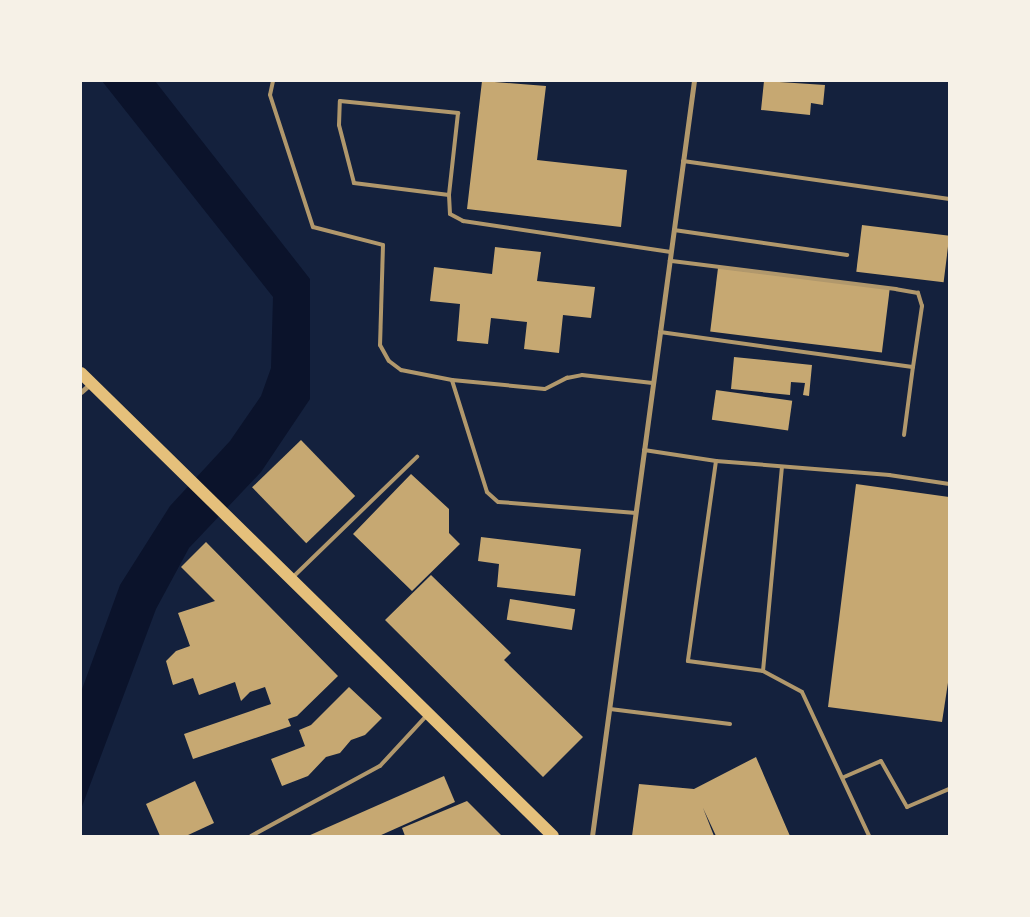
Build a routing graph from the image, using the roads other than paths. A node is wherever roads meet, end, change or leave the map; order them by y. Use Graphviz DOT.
graph roads {
  1 [pos="273,81"];
  2 [pos="694,81"];
  3 [pos="683,161"];
  4 [pos="448,195"];
  5 [pos="949,199"];
  6 [pos="674,230"];
  7 [pos="671,252"];
  8 [pos="848,255"];
  9 [pos="670,261"];
  10 [pos="660,332"];
  11 [pos="913,367"];
  12 [pos="81,372"];
  13 [pos="452,380"];
  14 [pos="91,382"];
  15 [pos="653,383"];
  16 [pos="81,392"];
  17 [pos="904,435"];
  18 [pos="644,450"];
  19 [pos="417,457"];
  20 [pos="716,461"];
  21 [pos="782,468"];
  22 [pos="949,484"];
  23 [pos="636,513"];
  24 [pos="292,579"];
  25 [pos="763,671"];
  26 [pos="610,709"];
  27 [pos="428,713"];
  28 [pos="730,724"];
  29 [pos="844,777"];
  30 [pos="949,789"];
  31 [pos="251,836"];
  32 [pos="553,836"];
  33 [pos="592,836"];
  34 [pos="869,836"];
  1 -- 13 [label="lane"];
  2 -- 3 [label="street"];
  3 -- 5 [label="lane"];
  3 -- 6 [label="street"];
  4 -- 4 [label="lane"];
  4 -- 7 [label="lane"];
  6 -- 7 [label="street"];
  6 -- 8 [label="lane"];
  7 -- 9 [label="street"];
  9 -- 10 [label="street"];
  9 -- 11 [label="lane"];
  10 -- 11 [label="lane"];
  10 -- 15 [label="street"];
  11 -- 17 [label="lane"];
  12 -- 14 [label="main road"];
  13 -- 15 [label="lane"];
  13 -- 23 [label="lane"];
  14 -- 16 [label="street"];
  14 -- 24 [label="main road"];
  15 -- 18 [label="street"];
  18 -- 20 [label="lane"];
  18 -- 23 [label="street"];
  19 -- 24 [label="lane"];
  20 -- 21 [label="lane"];
  20 -- 25 [label="lane"];
  21 -- 22 [label="lane"];
  21 -- 25 [label="lane"];
  23 -- 26 [label="street"];
  24 -- 27 [label="main road"];
  25 -- 29 [label="lane"];
  26 -- 28 [label="lane"];
  26 -- 33 [label="street"];
  27 -- 31 [label="lane"];
  27 -- 32 [label="main road"];
  29 -- 30 [label="lane"];
  29 -- 34 [label="lane"];
}
